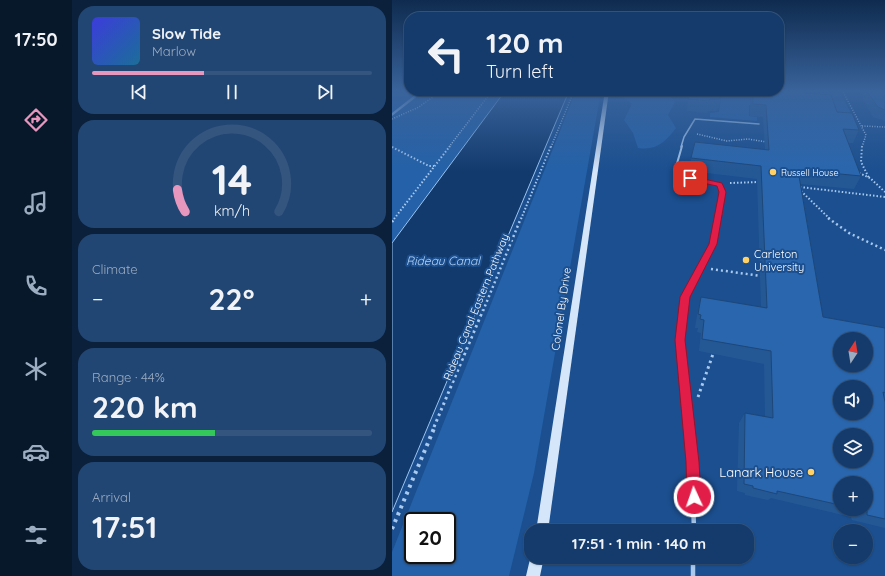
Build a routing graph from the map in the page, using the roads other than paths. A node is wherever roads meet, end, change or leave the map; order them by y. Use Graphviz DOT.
graph roads {
  1 [pos="603,117"];
  2 [pos="759,124"];
  3 [pos="543,524"];
  4 [pos="694,524"];
  5 [pos="536,564"];
  6 [pos="693,564"];
  7 [pos="533,576"];
  8 [pos="692,576"];
  1 -- 3 [label="main road, Colonel By Drive"];
  2 -- 4 [label="lane"];
  5 -- 7 [label="main road"];
  6 -- 8 [label="lane"];
}
